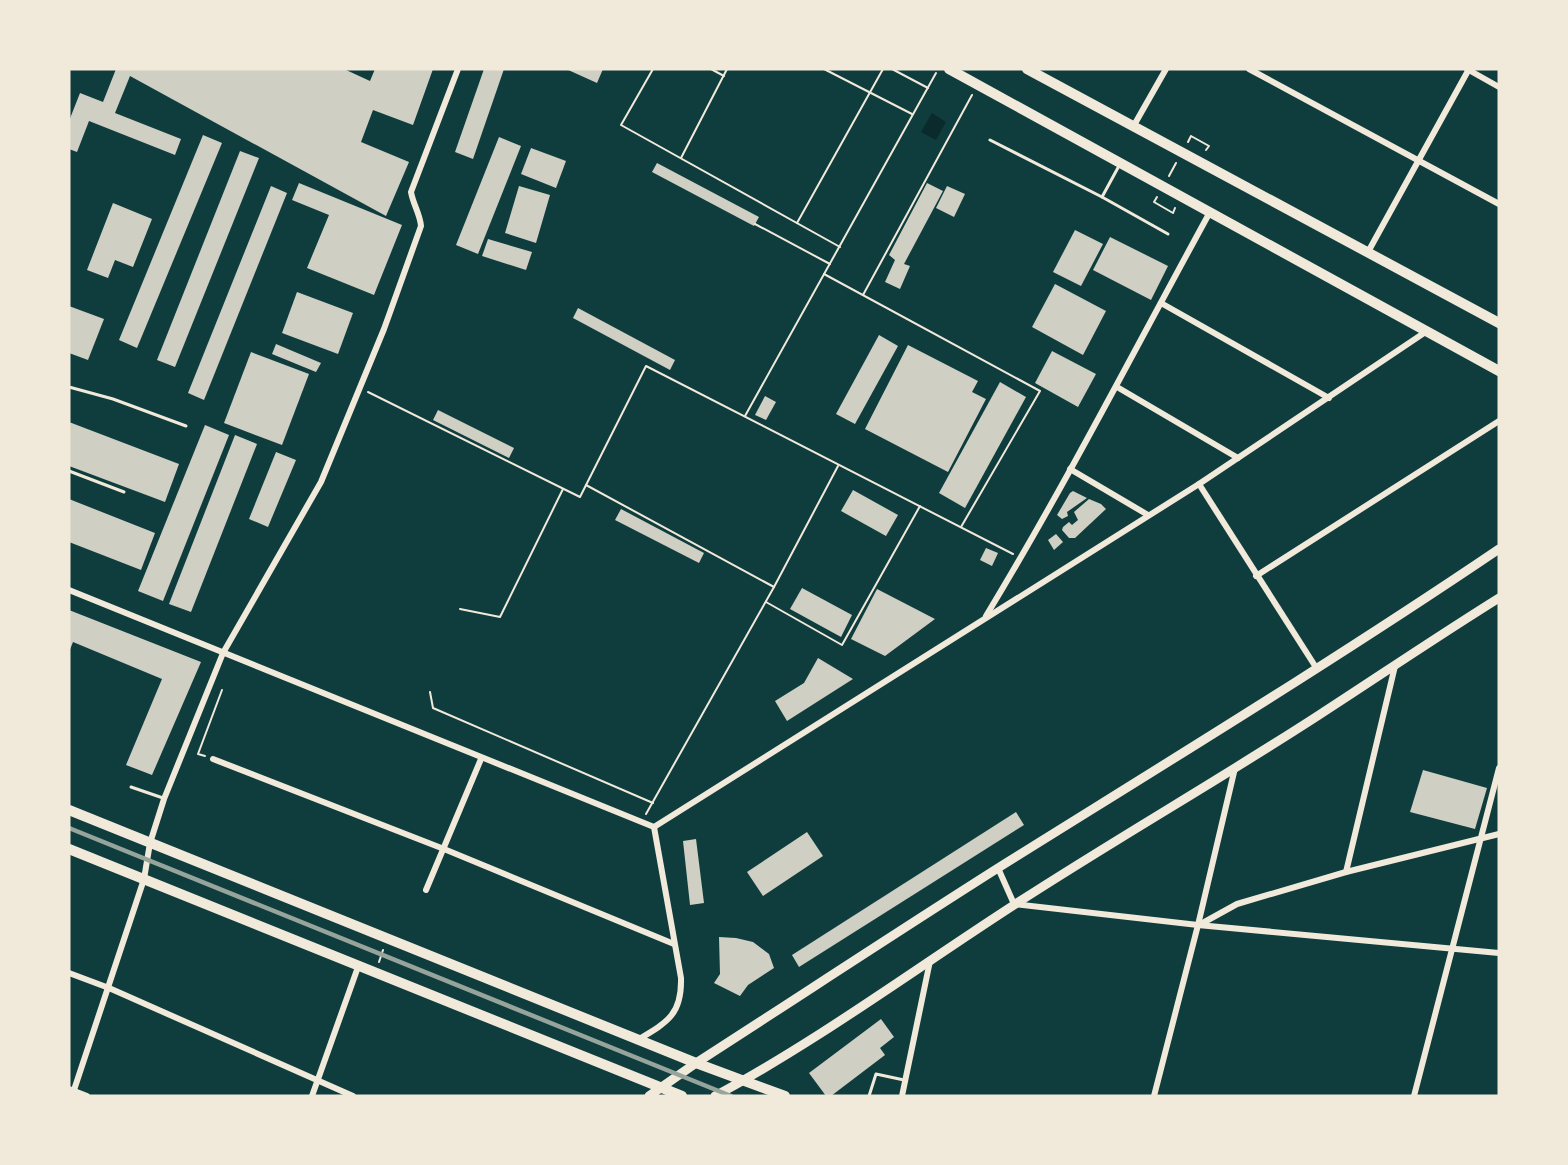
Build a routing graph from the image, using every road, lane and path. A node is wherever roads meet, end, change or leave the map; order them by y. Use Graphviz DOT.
graph roads {
  1 [pos="458,69"];
  2 [pos="652,69"];
  3 [pos="711,69"];
  4 [pos="728,69"];
  5 [pos="824,69"];
  6 [pos="883,69"];
  7 [pos="892,69"];
  8 [pos="939,69"];
  9 [pos="949,69"];
  10 [pos="1027,69"];
  11 [pos="1166,69"];
  12 [pos="1249,69"];
  13 [pos="1468,69"];
  14 [pos="724,76"];
  15 [pos="978,84"];
  16 [pos="1499,87"];
  17 [pos="928,88"];
  18 [pos="870,92"];
  19 [pos="912,114"];
  20 [pos="1133,127"];
  21 [pos="990,140"];
  22 [pos="1186,145"];
  23 [pos="1209,146"];
  24 [pos="1181,155"];
  25 [pos="681,159"];
  26 [pos="1419,160"];
  27 [pos="1120,163"];
  28 [pos="1165,183"];
  29 [pos="1160,193"];
  30 [pos="1102,197"];
  31 [pos="1499,204"];
  32 [pos="1210,212"];
  33 [pos="1173,213"];
  34 [pos="797,223"];
  35 [pos="755,224"];
  36 [pos="1168,234"];
  37 [pos="840,247"];
  38 [pos="1368,252"];
  39 [pos="830,264"];
  40 [pos="824,274"];
  41 [pos="863,295"];
  42 [pos="1161,303"];
  43 [pos="1499,323"];
  44 [pos="1427,331"];
  45 [pos="1499,372"];
  46 [pos="69,387"];
  47 [pos="1117,387"];
  48 [pos="360,388"];
  49 [pos="1329,398"];
  50 [pos="745,416"];
  51 [pos="1499,421"];
  52 [pos="186,426"];
  53 [pos="1238,458"];
  54 [pos="839,465"];
  55 [pos="1070,469"];
  56 [pos="69,471"];
  57 [pos="1199,484"];
  58 [pos="586,485"];
  59 [pos="563,489"];
  60 [pos="124,492"];
  61 [pos="920,506"];
  62 [pos="1148,515"];
  63 [pos="961,527"];
  64 [pos="1499,549"];
  65 [pos="1021,558"];
  66 [pos="1256,576"];
  67 [pos="774,587"];
  68 [pos="69,590"];
  69 [pos="1499,598"];
  70 [pos="765,602"];
  71 [pos="460,609"];
  72 [pos="985,618"];
  73 [pos="223,653"];
  74 [pos="1396,663"];
  75 [pos="1317,669"];
  76 [pos="222,690"];
  77 [pos="430,692"];
  78 [pos="213,759"];
  79 [pos="481,759"];
  80 [pos="1235,767"];
  81 [pos="1499,768"];
  82 [pos="131,787"];
  83 [pos="164,799"];
  84 [pos="653,803"];
  85 [pos="69,810"];
  86 [pos="641,822"];
  87 [pos="654,827"];
  88 [pos="1499,834"];
  89 [pos="1482,839"];
  90 [pos="150,843"];
  91 [pos="69,849"];
  92 [pos="444,849"];
  93 [pos="998,868"];
  94 [pos="1346,873"];
  95 [pos="144,879"];
  96 [pos="426,890"];
  97 [pos="1014,904"];
  98 [pos="1198,925"];
  99 [pos="388,938"];
  100 [pos="674,944"];
  101 [pos="1453,949"];
  102 [pos="1499,953"];
  103 [pos="931,960"];
  104 [pos="358,967"];
  105 [pos="69,973"];
  106 [pos="375,973"];
  107 [pos="109,988"];
  108 [pos="639,1039"];
  109 [pos="696,1063"];
  110 [pos="318,1080"];
  111 [pos="906,1080"];
  112 [pos="743,1081"];
  113 [pos="662,1088"];
  114 [pos="72,1092"];
  115 [pos="87,1096"];
  116 [pos="312,1096"];
  117 [pos="353,1096"];
  118 [pos="649,1096"];
  119 [pos="682,1096"];
  120 [pos="715,1096"];
  121 [pos="784,1096"];
  122 [pos="869,1096"];
  123 [pos="902,1096"];
  124 [pos="1154,1096"];
  125 [pos="1414,1096"];
  1 -- 48 [label="street"];
  2 -- 25 [label="path"];
  3 -- 14 [label="path"];
  4 -- 14 [label="path"];
  5 -- 18 [label="path"];
  6 -- 18 [label="path"];
  7 -- 17 [label="path"];
  8 -- 17 [label="path"];
  9 -- 15 [label="main road"];
  10 -- 20 [label="main road"];
  11 -- 20 [label="street"];
  12 -- 26 [label="street"];
  13 -- 16 [label="street"];
  13 -- 26 [label="street"];
  14 -- 25 [label="path"];
  15 -- 27 [label="main road"];
  15 -- 41 [label="path"];
  17 -- 19 [label="path"];
  18 -- 19 [label="path"];
  18 -- 34 [label="path"];
  19 -- 37 [label="path"];
  20 -- 38 [label="main road"];
  21 -- 30 [label="lane"];
  22 -- 23 [label="path"];
  24 -- 28 [label="path"];
  25 -- 34 [label="path"];
  26 -- 31 [label="street"];
  26 -- 38 [label="street"];
  27 -- 30 [label="lane"];
  27 -- 32 [label="main road"];
  29 -- 33 [label="path"];
  30 -- 36 [label="lane"];
  32 -- 42 [label="street"];
  32 -- 44 [label="main road"];
  34 -- 37 [label="path"];
  35 -- 39 [label="path"];
  37 -- 39 [label="path"];
  38 -- 43 [label="main road"];
  39 -- 40 [label="path"];
  40 -- 41 [label="path"];
  40 -- 50 [label="path"];
  41 -- 63 [label="path"];
  42 -- 47 [label="street"];
  42 -- 49 [label="street"];
  44 -- 45 [label="main road"];
  44 -- 49 [label="street"];
  46 -- 52 [label="lane"];
  47 -- 53 [label="street"];
  47 -- 55 [label="street"];
  48 -- 59 [label="path"];
  48 -- 73 [label="street"];
  49 -- 53 [label="street"];
  50 -- 54 [label="path"];
  50 -- 58 [label="path"];
  51 -- 66 [label="street"];
  53 -- 57 [label="street"];
  54 -- 61 [label="path"];
  54 -- 67 [label="path"];
  55 -- 62 [label="street"];
  55 -- 65 [label="street"];
  56 -- 60 [label="lane"];
  57 -- 62 [label="street"];
  57 -- 66 [label="street"];
  58 -- 59 [label="path"];
  58 -- 67 [label="path"];
  59 -- 71 [label="path"];
  61 -- 63 [label="path"];
  61 -- 70 [label="path"];
  62 -- 72 [label="street"];
  63 -- 65 [label="path"];
  64 -- 75 [label="main road"];
  65 -- 72 [label="street"];
  66 -- 75 [label="street"];
  67 -- 70 [label="path"];
  68 -- 73 [label="street"];
  69 -- 74 [label="main road"];
  70 -- 84 [label="path"];
  72 -- 87 [label="street"];
  73 -- 79 [label="street"];
  73 -- 83 [label="street"];
  74 -- 80 [label="main road"];
  74 -- 94 [label="street"];
  75 -- 93 [label="main road"];
  76 -- 78 [label="path"];
  77 -- 84 [label="path"];
  78 -- 92 [label="street"];
  79 -- 86 [label="street"];
  79 -- 92 [label="street"];
  80 -- 97 [label="main road"];
  80 -- 98 [label="street"];
  81 -- 89 [label="street"];
  82 -- 83 [label="lane"];
  83 -- 90 [label="street"];
  84 -- 86 [label="path"];
  85 -- 90 [label="main road"];
  86 -- 87 [label="street"];
  87 -- 100 [label="street"];
  88 -- 89 [label="street"];
  89 -- 94 [label="street"];
  89 -- 101 [label="street"];
  90 -- 95 [label="street"];
  90 -- 99 [label="main road"];
  91 -- 95 [label="main road"];
  92 -- 96 [label="street"];
  92 -- 100 [label="street"];
  93 -- 97 [label="street"];
  93 -- 109 [label="main road"];
  94 -- 98 [label="street"];
  95 -- 104 [label="main road"];
  95 -- 107 [label="street"];
  97 -- 98 [label="street"];
  97 -- 103 [label="main road"];
  98 -- 101 [label="street"];
  98 -- 124 [label="street"];
  99 -- 106 [label="path"];
  99 -- 108 [label="main road"];
  100 -- 108 [label="street"];
  101 -- 102 [label="street"];
  101 -- 125 [label="street"];
  103 -- 111 [label="street"];
  103 -- 112 [label="main road"];
  104 -- 106 [label="main road"];
  104 -- 110 [label="street"];
  105 -- 107 [label="street"];
  106 -- 113 [label="main road"];
  107 -- 110 [label="street"];
  107 -- 114 [label="street"];
  108 -- 109 [label="main road"];
  109 -- 112 [label="main road"];
  109 -- 113 [label="main road"];
  110 -- 116 [label="street"];
  110 -- 117 [label="street"];
  111 -- 122 [label="lane"];
  111 -- 123 [label="street"];
  112 -- 120 [label="main road"];
  112 -- 121 [label="main road"];
  113 -- 118 [label="main road"];
  113 -- 119 [label="main road"];
  114 -- 115 [label="street"];
}
